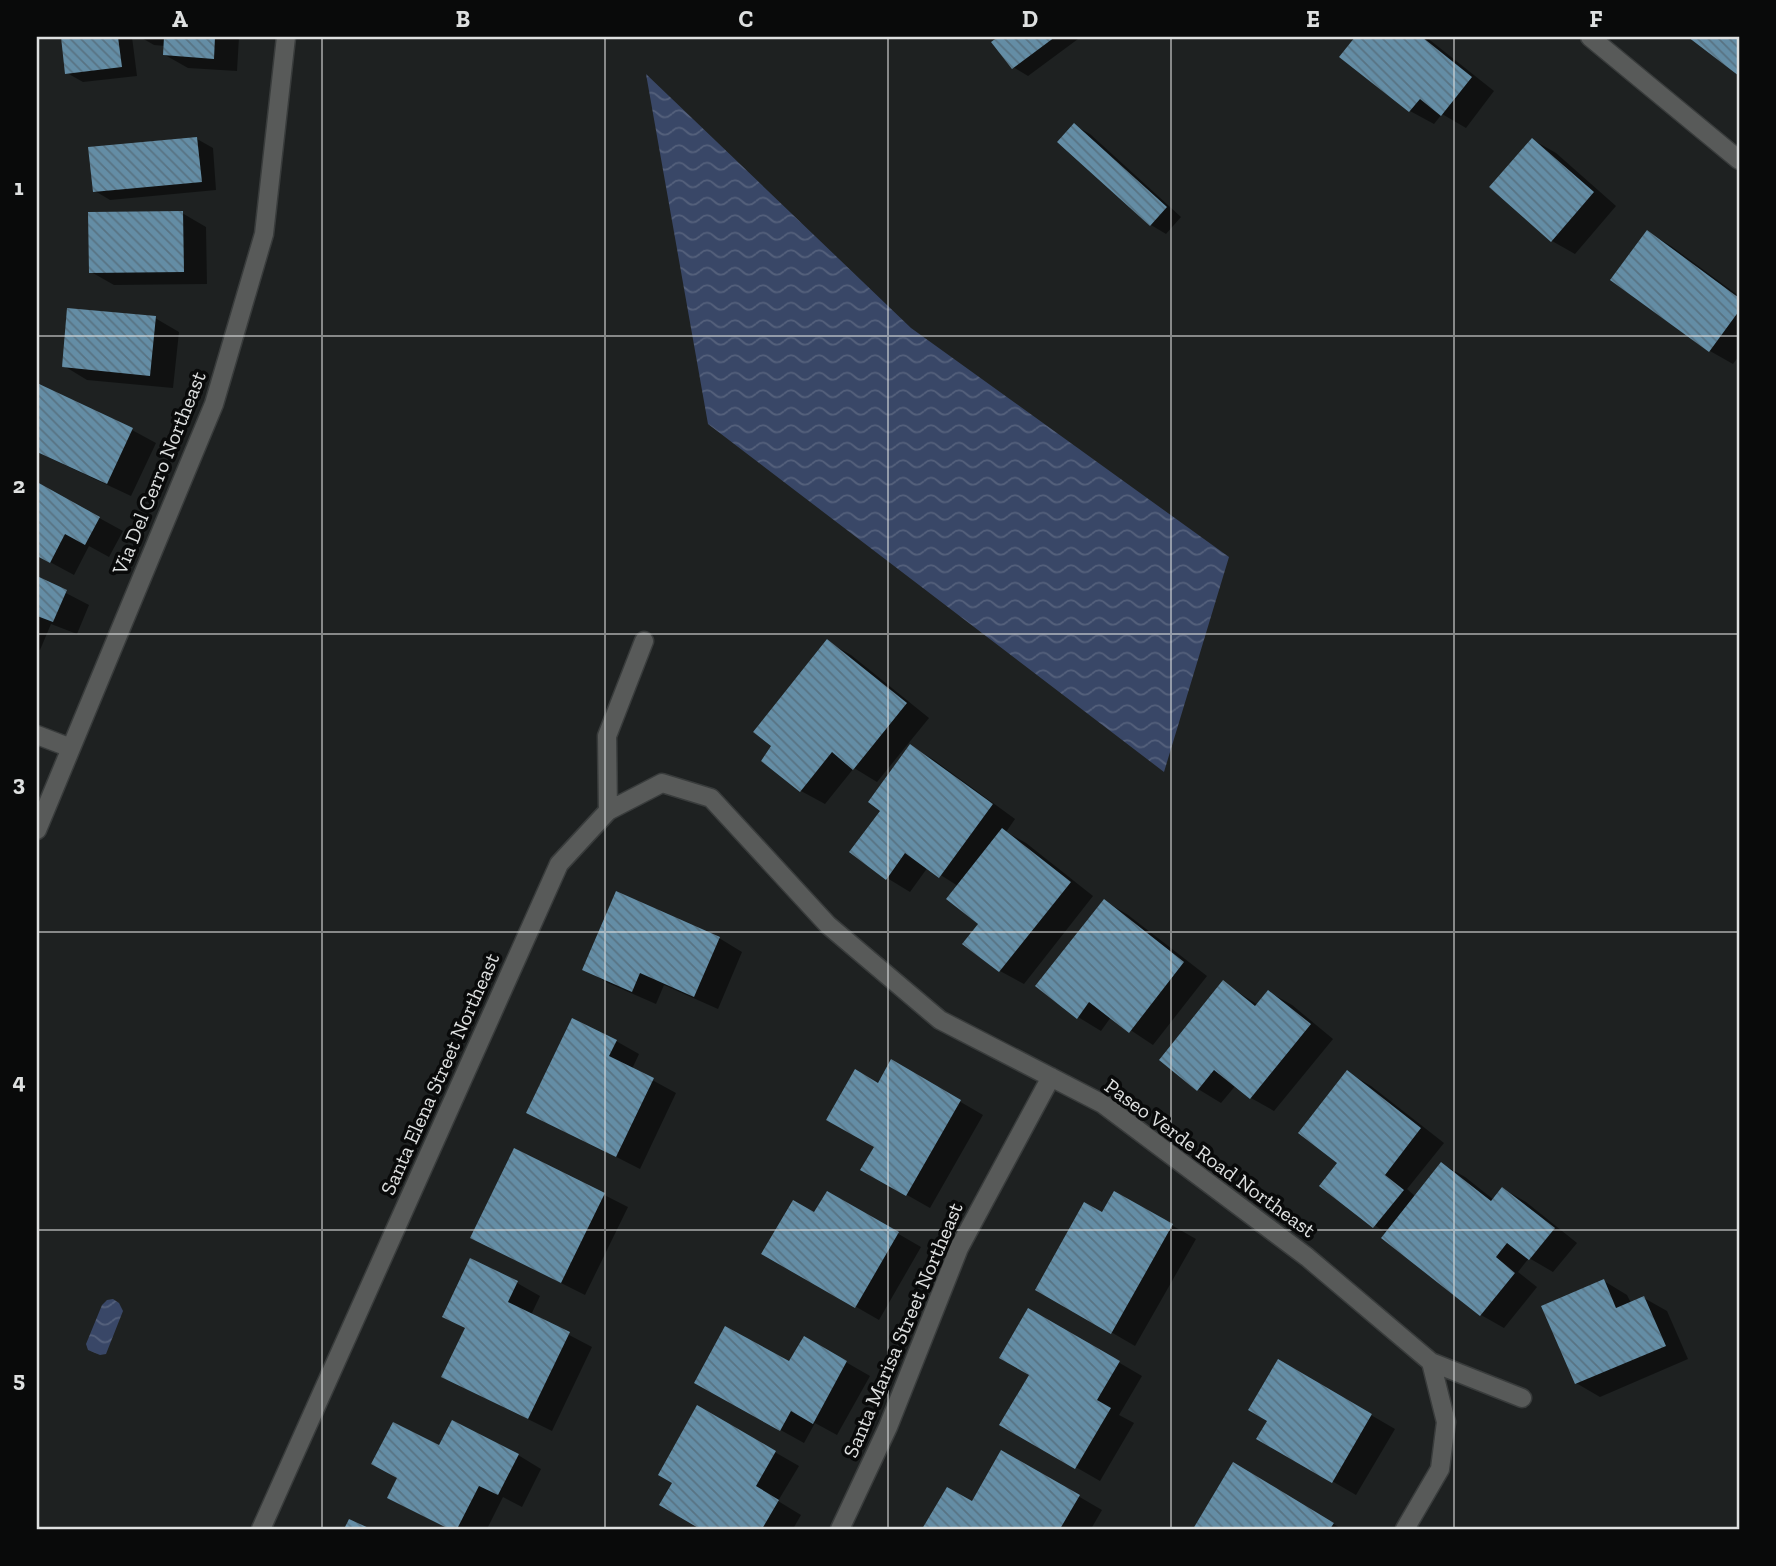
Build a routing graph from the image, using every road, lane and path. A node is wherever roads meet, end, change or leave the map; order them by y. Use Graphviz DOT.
graph roads {
  1 [pos="286,37"];
  2 [pos="1590,37"];
  3 [pos="1739,160"];
  4 [pos="644,641"];
  5 [pos="37,735"];
  6 [pos="71,748"];
  7 [pos="608,811"];
  8 [pos="37,830"];
  9 [pos="1051,1077"];
  10 [pos="1431,1362"];
  11 [pos="1522,1398"];
  12 [pos="261,1529"];
  13 [pos="840,1529"];
  14 [pos="1405,1529"];
  1 -- 6 [label="street, Via Del Cerro Northeast"];
  2 -- 3 [label="street"];
  4 -- 7 [label="street"];
  5 -- 6 [label="street"];
  6 -- 8 [label="street, Via Del Cerro Northeast"];
  7 -- 9 [label="street, Paseo Verde Road Northeast"];
  7 -- 12 [label="street, Santa Elena Street Northeast"];
  9 -- 10 [label="street, Paseo Verde Road Northeast"];
  9 -- 13 [label="street, Santa Marisa Street Northeast"];
  10 -- 11 [label="street, Paseo Verde Road Northeast"];
  10 -- 14 [label="street"];
}
